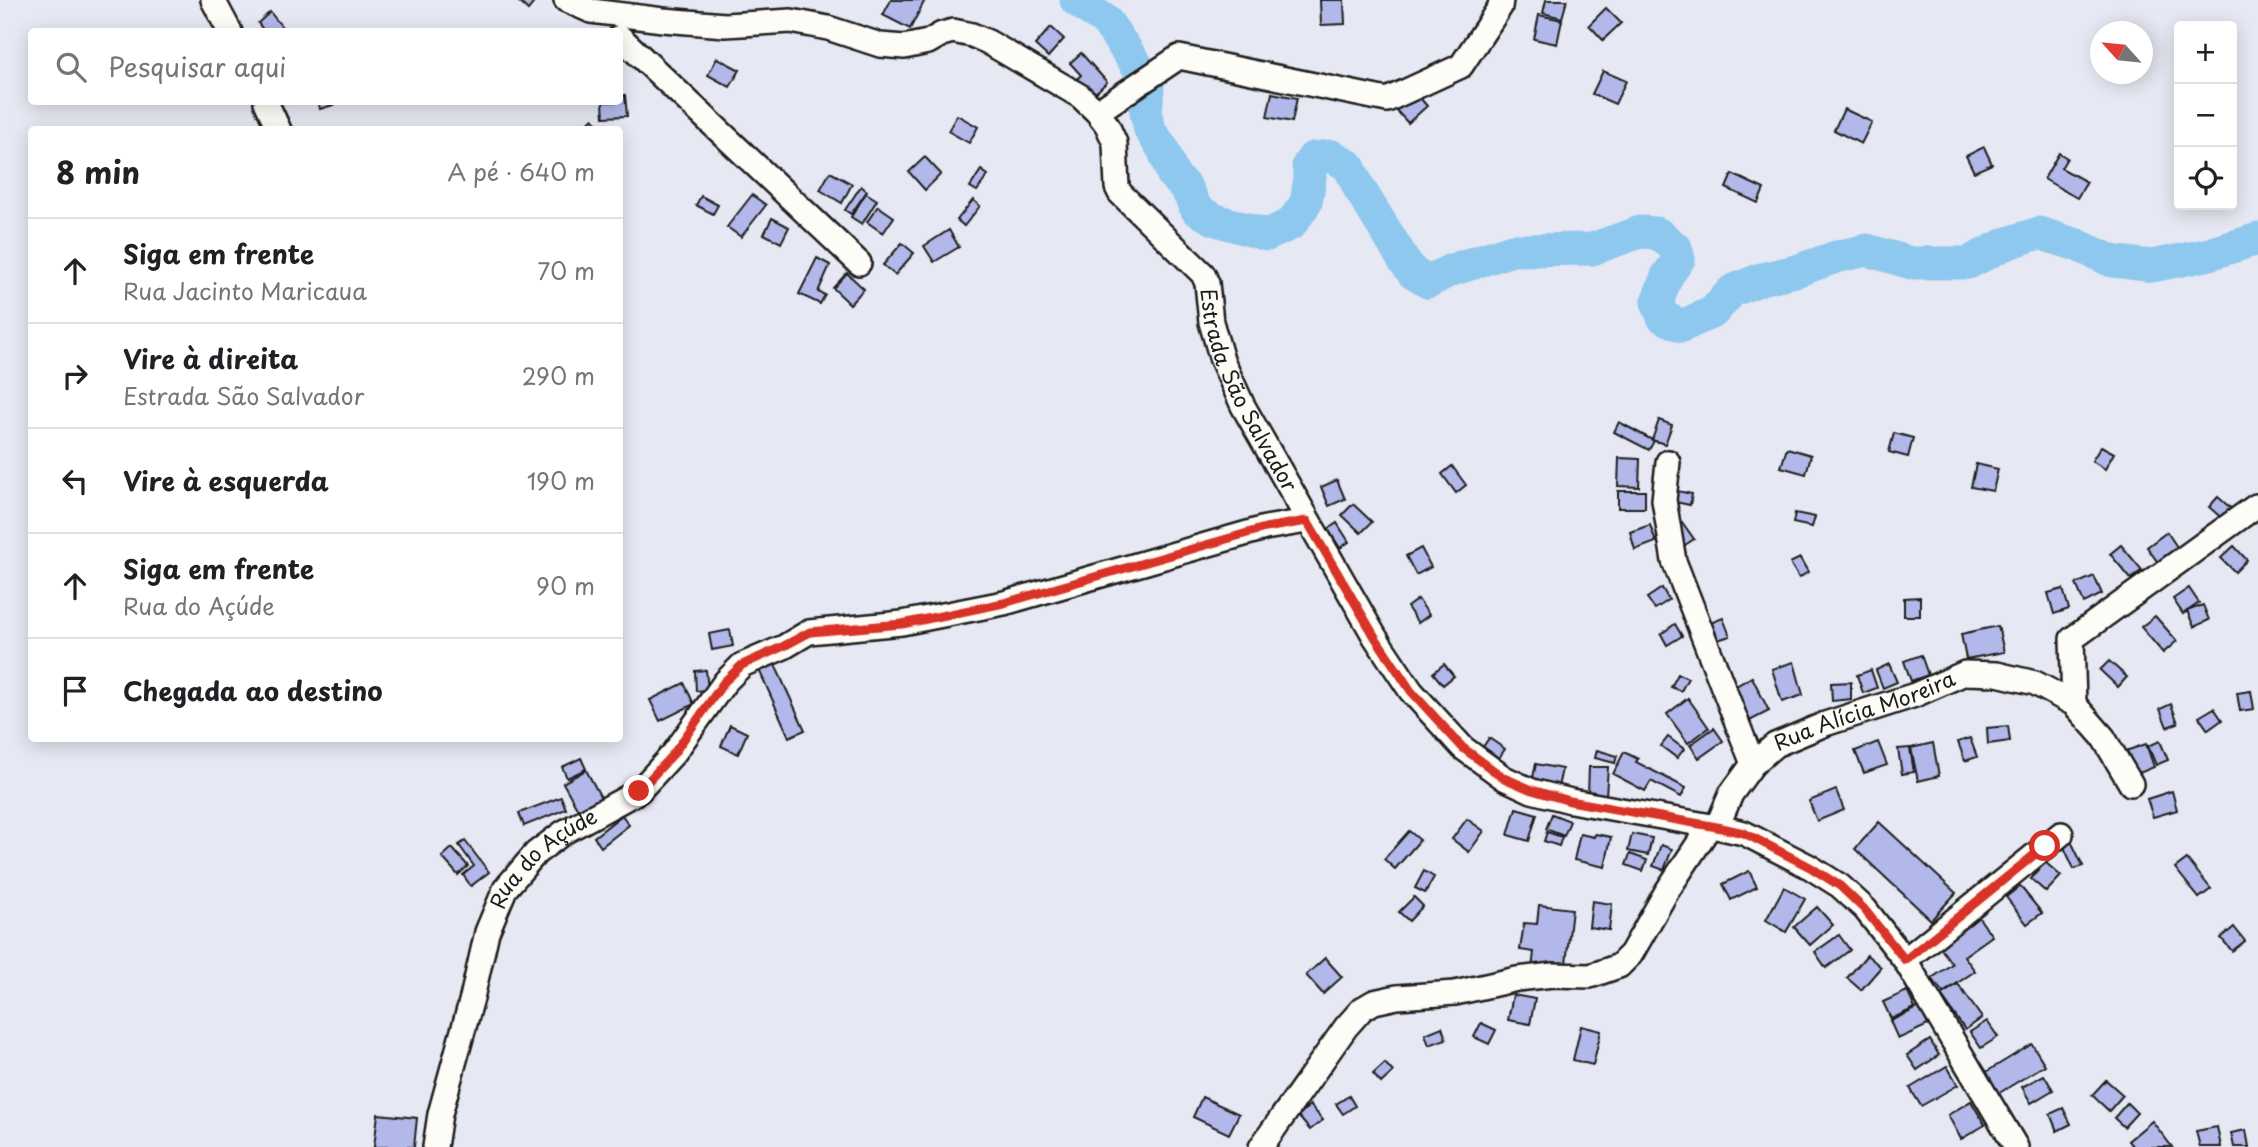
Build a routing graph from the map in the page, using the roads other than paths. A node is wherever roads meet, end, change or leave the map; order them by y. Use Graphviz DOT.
graph roads {
  1 [pos="214,0"];
  2 [pos="566,0"];
  3 [pos="1501,0"];
  4 [pos="592,11"];
  5 [pos="228,28"];
  6 [pos="609,28"];
  7 [pos="623,40"];
  8 [pos="267,105"];
  9 [pos="1097,112"];
  10 [pos="277,126"];
  11 [pos="859,263"];
  12 [pos="1668,462"];
  13 [pos="2256,506"];
  14 [pos="1307,521"];
  15 [pos="2074,704"];
  16 [pos="1753,764"];
  17 [pos="2131,784"];
  18 [pos="1714,826"];
  19 [pos="2061,834"];
  20 [pos="1905,960"];
  21 [pos="435,1147"];
  22 [pos="1261,1147"];
  23 [pos="2016,1147"];
  1 -- 5 [label="street"];
  2 -- 4 [label="street, Estrada São Salvador"];
  3 -- 9 [label="street"];
  4 -- 6 [label="street"];
  4 -- 9 [label="street, Estrada São Salvador"];
  7 -- 11 [label="street"];
  8 -- 10 [label="street"];
  9 -- 14 [label="street, Estrada São Salvador"];
  12 -- 16 [label="street"];
  13 -- 15 [label="street"];
  14 -- 18 [label="street, Estrada São Salvador"];
  14 -- 21 [label="street, Rua do Açúde"];
  15 -- 16 [label="street, Rua Alícia Moreira"];
  15 -- 17 [label="street, Rua Alícia Moreira"];
  16 -- 18 [label="street, Rua Alícia Moreira"];
  18 -- 20 [label="street, Estrada São Salvador"];
  18 -- 22 [label="street, Rua Alícia Moreira"];
  19 -- 20 [label="street"];
  20 -- 23 [label="street, Estrada São Salvador"];
}
